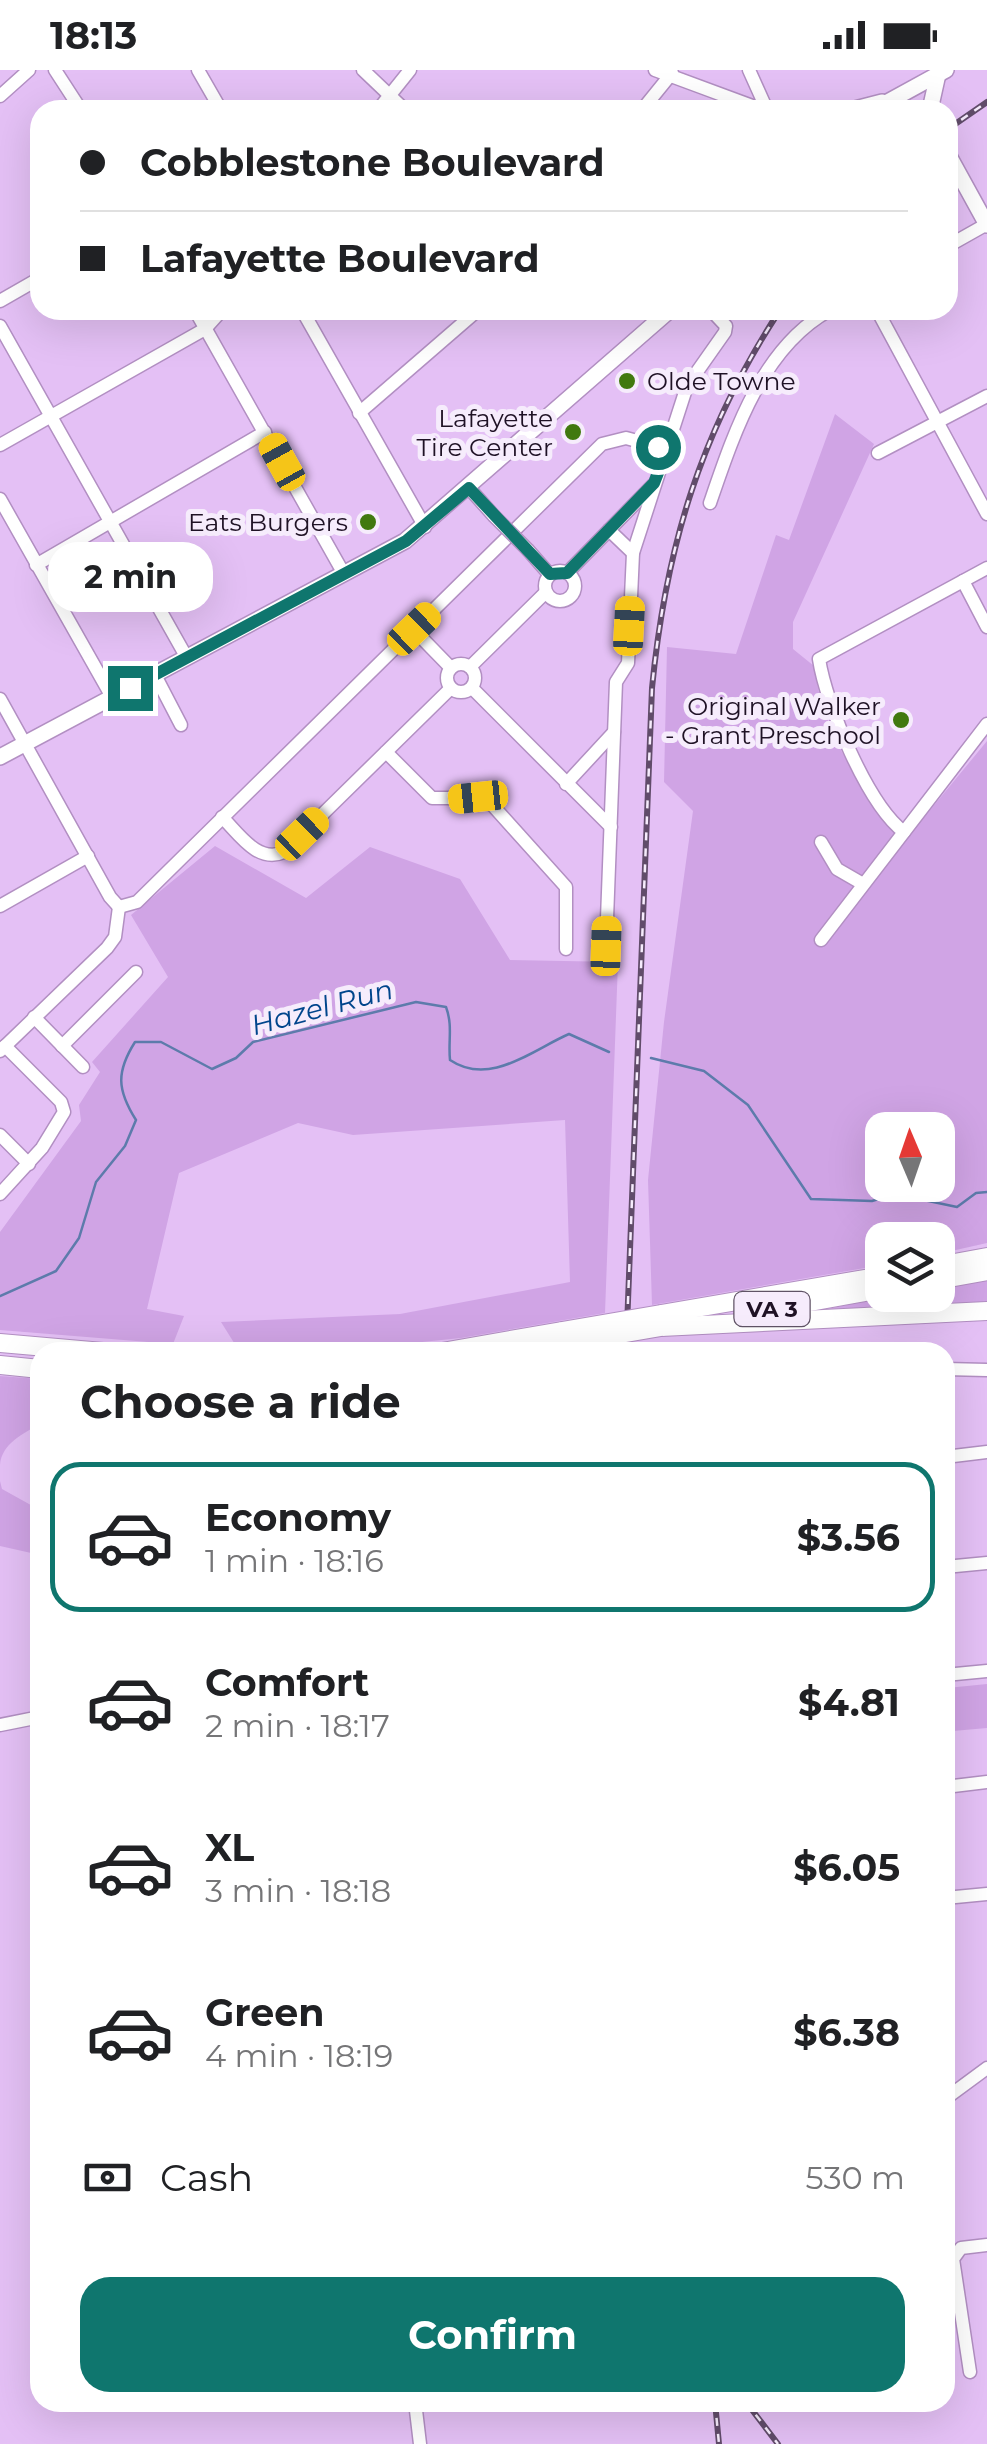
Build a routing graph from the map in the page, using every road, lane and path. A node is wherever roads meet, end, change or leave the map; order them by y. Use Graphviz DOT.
graph roads {
  1 [pos="29,70"];
  2 [pos="55,70"];
  3 [pos="198,70"];
  4 [pos="364,70"];
  5 [pos="410,70"];
  6 [pos="655,70"];
  7 [pos="749,70"];
  8 [pos="942,72"];
  9 [pos="672,73"];
  10 [pos="912,88"];
  11 [pos="0,96"];
  12 [pos="388,97"];
  13 [pos="74,100"];
  14 [pos="215,100"];
  15 [pos="386,100"];
  16 [pos="392,100"];
  17 [pos="650,100"];
  18 [pos="740,100"];
  19 [pos="761,100"];
  20 [pos="891,100"];
  21 [pos="920,100"];
  22 [pos="931,100"];
  23 [pos="958,172"];
  24 [pos="987,225"];
  25 [pos="958,241"];
  26 [pos="30,284"];
  27 [pos="0,301"];
  28 [pos="201,320"];
  29 [pos="213,320"];
  30 [pos="308,320"];
  31 [pos="466,320"];
  32 [pos="659,320"];
  33 [pos="720,320"];
  34 [pos="814,320"];
  35 [pos="882,320"];
  36 [pos="0,326"];
  37 [pos="205,328"];
  38 [pos="987,396"];
  39 [pos="359,413"];
  40 [pos="51,415"];
  41 [pos="938,423"];
  42 [pos="265,432"];
  43 [pos="0,444"];
  44 [pos="667,450"];
  45 [pos="878,453"];
  46 [pos="654,483"];
  47 [pos="469,488"];
  48 [pos="0,499"];
  49 [pos="710,503"];
  50 [pos="987,514"];
  51 [pos="111,521"];
  52 [pos="425,528"];
  53 [pos="609,530"];
  54 [pos="633,553"];
  55 [pos="36,565"];
  56 [pos="987,568"];
  57 [pos="567,573"];
  58 [pos="344,574"];
  59 [pos="550,574"];
  60 [pos="963,582"];
  61 [pos="546,592"];
  62 [pos="987,627"];
  63 [pos="414,629"];
  64 [pos="187,658"];
  65 [pos="470,667"];
  66 [pos="451,668"];
  67 [pos="155,675"];
  68 [pos="451,688"];
  69 [pos="472,688"];
  70 [pos="112,697"];
  71 [pos="0,699"];
  72 [pos="987,724"];
  73 [pos="181,725"];
  74 [pos="614,732"];
  75 [pos="25,744"];
  76 [pos="386,752"];
  77 [pos="0,757"];
  78 [pos="566,784"];
  79 [pos="222,817"];
  80 [pos="611,827"];
  81 [pos="904,832"];
  82 [pos="820,842"];
  83 [pos="88,856"];
  84 [pos="863,884"];
  85 [pos="0,906"];
  86 [pos="120,907"];
  87 [pos="821,940"];
  88 [pos="606,946"];
  89 [pos="566,949"];
  90 [pos="136,972"];
  91 [pos="34,1018"];
  92 [pos="62,1046"];
  93 [pos="2,1048"];
  94 [pos="83,1067"];
  95 [pos="0,1135"];
  96 [pos="29,1164"];
  97 [pos="0,1194"];
  98 [pos="987,1257"];
  99 [pos="955,1263"];
  100 [pos="987,1271"];
  101 [pos="955,1277"];
  102 [pos="865,1279"];
  103 [pos="865,1291"];
  104 [pos="987,1311"];
  105 [pos="661,1321"];
  106 [pos="562,1338"];
  107 [pos="0,1342"];
  108 [pos="528,1342"];
  109 [pos="549,1342"];
  110 [pos="30,1345"];
  111 [pos="0,1365"];
  112 [pos="30,1368"];
  113 [pos="955,1369"];
  114 [pos="987,1370"];
  115 [pos="987,1452"];
  116 [pos="955,1456"];
  117 [pos="987,1563"];
  118 [pos="955,1566"];
  119 [pos="987,1670"];
  120 [pos="955,1674"];
  121 [pos="30,1720"];
  122 [pos="0,1724"];
  123 [pos="987,1782"];
  124 [pos="955,1786"];
  125 [pos="987,1894"];
  126 [pos="955,1897"];
  127 [pos="987,2068"];
  128 [pos="955,2091"];
  129 [pos="987,2244"];
  130 [pos="955,2256"];
  131 [pos="955,2272"];
  132 [pos="970,2372"];
  133 [pos="417,2412"];
  134 [pos="420,2444"];
  1 -- 11 [label="street"];
  2 -- 13 [label="street"];
  3 -- 14 [label="street"];
  4 -- 12 [label="street"];
  5 -- 12 [label="street"];
  6 -- 9 [label="street"];
  7 -- 19 [label="street"];
  8 -- 10 [label="main road"];
  8 -- 22 [label="main road"];
  9 -- 17 [label="street"];
  9 -- 18 [label="street"];
  10 -- 20 [label="main road"];
  10 -- 21 [label="main road"];
  12 -- 15 [label="street"];
  12 -- 16 [label="street"];
  23 -- 24 [label="main road"];
  24 -- 25 [label="street"];
  26 -- 27 [label="street"];
  28 -- 37 [label="street"];
  29 -- 37 [label="street"];
  30 -- 39 [label="street"];
  31 -- 39 [label="street"];
  32 -- 47 [label="main road"];
  33 -- 44 [label="street"];
  34 -- 49 [label="street"];
  35 -- 41 [label="street"];
  36 -- 40 [label="street"];
  37 -- 40 [label="street"];
  37 -- 42 [label="street"];
  38 -- 41 [label="street"];
  39 -- 52 [label="street"];
  40 -- 43 [label="street"];
  40 -- 51 [label="street"];
  41 -- 45 [label="street"];
  41 -- 50 [label="street"];
  42 -- 51 [label="street"];
  42 -- 58 [label="street"];
  44 -- 46 [label="street"];
  44 -- 63 [label="street"];
  46 -- 53 [label="street"];
  46 -- 54 [label="street"];
  47 -- 52 [label="main road"];
  47 -- 59 [label="street, bridge"];
  48 -- 55 [label="street"];
  51 -- 55 [label="street"];
  51 -- 64 [label="street"];
  52 -- 58 [label="main road"];
  53 -- 54 [label="street"];
  53 -- 57 [label="street"];
  54 -- 74 [label="street"];
  55 -- 70 [label="street"];
  56 -- 60 [label="street"];
  57 -- 59 [label="street"];
  57 -- 61 [label="street"];
  58 -- 64 [label="main road"];
  59 -- 61 [label="street"];
  60 -- 62 [label="street"];
  60 -- 81 [label="street"];
  61 -- 65 [label="street"];
  63 -- 66 [label="street"];
  63 -- 79 [label="street"];
  64 -- 67 [label="main road"];
  65 -- 66 [label="street"];
  65 -- 69 [label="street"];
  66 -- 68 [label="street"];
  67 -- 70 [label="main road"];
  67 -- 73 [label="street"];
  68 -- 69 [label="street"];
  68 -- 76 [label="street"];
  69 -- 78 [label="street"];
  70 -- 75 [label="main road"];
  71 -- 75 [label="street"];
  72 -- 81 [label="street"];
  74 -- 78 [label="street"];
  74 -- 80 [label="street"];
  75 -- 77 [label="main road"];
  75 -- 83 [label="street"];
  76 -- 79 [label="street"];
  76 -- 89 [label="street"];
  78 -- 80 [label="street"];
  79 -- 86 [label="street"];
  80 -- 88 [label="street"];
  81 -- 84 [label="street"];
  82 -- 84 [label="street"];
  83 -- 85 [label="street"];
  83 -- 86 [label="street"];
  84 -- 87 [label="street"];
  86 -- 91 [label="street"];
  90 -- 92 [label="street"];
  91 -- 92 [label="street"];
  91 -- 93 [label="street"];
  92 -- 94 [label="street"];
  93 -- 96 [label="street"];
  95 -- 96 [label="street"];
  96 -- 97 [label="street"];
  98 -- 99 [label="highway"];
  100 -- 101 [label="highway"];
  102 -- 105 [label="highway, VA 3"];
  103 -- 105 [label="highway, VA 3"];
  104 -- 105 [label="highway"];
  105 -- 106 [label="highway, VA 3, bridge"];
  106 -- 108 [label="highway, VA 3"];
  106 -- 109 [label="highway, VA 3"];
  107 -- 110 [label="highway"];
  111 -- 112 [label="highway"];
  113 -- 114 [label="street"];
  115 -- 116 [label="street"];
  117 -- 118 [label="street"];
  119 -- 120 [label="street"];
  121 -- 122 [label="street"];
  123 -- 124 [label="street"];
  125 -- 126 [label="street"];
  127 -- 128 [label="street"];
  129 -- 130 [label="street"];
  131 -- 132 [label="street"];
  133 -- 134 [label="street"];
}
